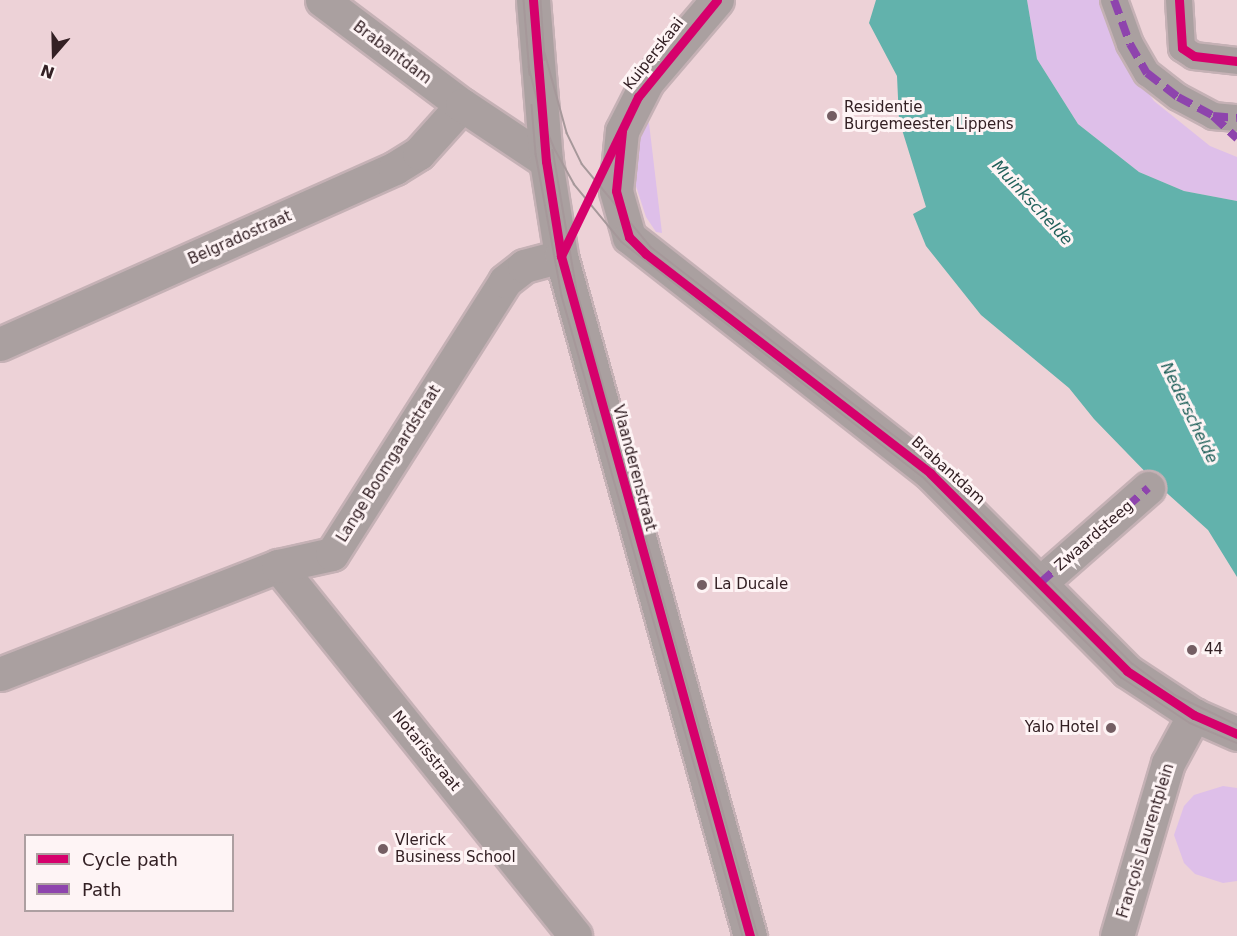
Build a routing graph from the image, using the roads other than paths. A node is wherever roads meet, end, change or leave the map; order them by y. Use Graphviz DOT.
graph roads {
  1 [pos="322,0"];
  2 [pos="533,0"];
  3 [pos="717,0"];
  4 [pos="1114,0"];
  5 [pos="1179,0"];
  6 [pos="1237,61"];
  7 [pos="462,105"];
  8 [pos="1225,117"];
  9 [pos="1237,138"];
  10 [pos="546,160"];
  11 [pos="629,237"];
  12 [pos="561,256"];
  13 [pos="0,344"];
  14 [pos="1149,488"];
  15 [pos="278,566"];
  16 [pos="1040,583"];
  17 [pos="0,674"];
  18 [pos="1194,715"];
  19 [pos="1237,734"];
  20 [pos="575,936"];
  21 [pos="750,936"];
  22 [pos="1117,936"];
  1 -- 7 [label="street, Brabantdam"];
  2 -- 10 [label="street, Vlaanderenstraat"];
  3 -- 11 [label="street, Kuiperskaai"];
  4 -- 8 [label="street"];
  5 -- 6 [label="street"];
  7 -- 10 [label="street, Brabantdam"];
  7 -- 13 [label="street, Belgradostraat"];
  8 -- 9 [label="street"];
  10 -- 12 [label="street, Vlaanderenstraat"];
  11 -- 16 [label="street, Brabantdam"];
  12 -- 15 [label="street, Lange Boomgaardstraat"];
  12 -- 21 [label="street, Vlaanderenstraat"];
  14 -- 16 [label="street, Zwaardsteeg"];
  15 -- 17 [label="street, Lange Boomgaardstraat"];
  15 -- 20 [label="street, Notarisstraat"];
  16 -- 18 [label="street, Brabantdam"];
  18 -- 19 [label="street, Brabantdam"];
  18 -- 22 [label="street, François Laurentplein"];
}
